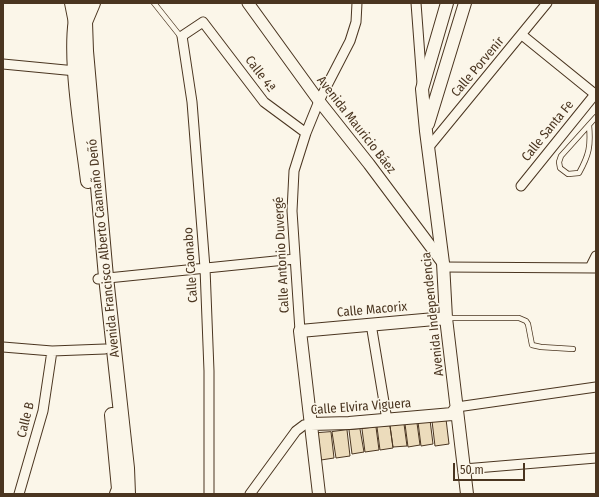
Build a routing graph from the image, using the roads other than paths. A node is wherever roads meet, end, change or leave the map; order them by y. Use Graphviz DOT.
graph roads {
  1 [pos="71,3"];
  2 [pos="80,3"];
  3 [pos="92,3"];
  4 [pos="154,3"];
  5 [pos="248,3"];
  6 [pos="357,3"];
  7 [pos="416,3"];
  8 [pos="447,3"];
  9 [pos="465,3"];
  10 [pos="547,3"];
  11 [pos="76,28"];
  12 [pos="522,35"];
  13 [pos="181,37"];
  14 [pos="3,64"];
  15 [pos="76,71"];
  16 [pos="422,89"];
  17 [pos="596,94"];
  18 [pos="319,102"];
  19 [pos="596,117"];
  20 [pos="589,125"];
  21 [pos="426,131"];
  22 [pos="306,133"];
  23 [pos="428,148"];
  24 [pos="521,186"];
  25 [pos="596,256"];
  26 [pos="295,259"];
  27 [pos="443,265"];
  28 [pos="204,268"];
  29 [pos="593,268"];
  30 [pos="102,278"];
  31 [pos="446,318"];
  32 [pos="371,324"];
  33 [pos="300,331"];
  34 [pos="3,347"];
  35 [pos="105,349"];
  36 [pos="573,349"];
  37 [pos="52,351"];
  38 [pos="596,387"];
  39 [pos="457,407"];
  40 [pos="387,420"];
  41 [pos="311,424"];
  42 [pos="596,458"];
  43 [pos="464,470"];
  44 [pos="252,492"];
  45 [pos="19,494"];
  46 [pos="117,494"];
  47 [pos="128,494"];
  48 [pos="209,494"];
  49 [pos="319,494"];
  50 [pos="467,494"];
  1 -- 11 [label="main road"];
  2 -- 11 [label="main road, Avenida Francisco Alberto Caamaño Deñó"];
  3 -- 30 [label="main road, Avenida Francisco Alberto Caamaño Deñó"];
  4 -- 13 [label="lane"];
  5 -- 18 [label="street, Avenida Mauricio Báez"];
  6 -- 18 [label="street, Calle Antonio Duvergé"];
  7 -- 16 [label="street"];
  8 -- 16 [label="main road, Avenida Independencia"];
  9 -- 21 [label="main road, Avenida Independencia"];
  10 -- 12 [label="street, Calle Porvenir"];
  11 -- 15 [label="main road, Avenida Francisco Alberto Caamaño Deñó"];
  12 -- 17 [label="street"];
  12 -- 23 [label="street, Calle Porvenir"];
  13 -- 22 [label="street, Calle 4ª"];
  13 -- 28 [label="street, Calle Caonabo"];
  14 -- 15 [label="street"];
  15 -- 30 [label="main road, Avenida Francisco Alberto Caamaño Deñó"];
  16 -- 21 [label="main road, Avenida Independencia"];
  17 -- 24 [label="street, Calle Santa Fe"];
  18 -- 22 [label="street, Calle Antonio Duvergé"];
  18 -- 27 [label="street, Avenida Mauricio Báez"];
  19 -- 20 [label="lane"];
  20 -- 20 [label="lane"];
  21 -- 23 [label="main road, Avenida Independencia"];
  22 -- 26 [label="street, Calle Antonio Duvergé"];
  23 -- 27 [label="main road, Avenida Independencia"];
  25 -- 29 [label="street"];
  26 -- 28 [label="street"];
  26 -- 33 [label="street, Calle Antonio Duvergé"];
  27 -- 29 [label="street"];
  27 -- 31 [label="main road, Avenida Independencia"];
  28 -- 30 [label="street"];
  28 -- 48 [label="street, Calle Caonabo"];
  30 -- 35 [label="main road, Avenida Francisco Alberto Caamaño Deñó"];
  30 -- 47 [label="main road, Avenida Francisco Alberto Caamaño Deñó"];
  31 -- 32 [label="main road, Calle Macorix"];
  31 -- 36 [label="lane"];
  31 -- 39 [label="main road, Avenida Independencia"];
  32 -- 33 [label="main road, Calle Macorix"];
  32 -- 40 [label="street"];
  33 -- 41 [label="main road, Calle Antonio Duvergé"];
  34 -- 37 [label="street"];
  35 -- 37 [label="street"];
  35 -- 46 [label="main road, Avenida Francisco Alberto Caamaño Deñó"];
  37 -- 45 [label="street, Calle B"];
  38 -- 39 [label="street"];
  39 -- 40 [label="main road, Calle Elvira Viguera"];
  39 -- 43 [label="main road, Avenida Independencia"];
  40 -- 41 [label="main road, Calle Elvira Viguera"];
  41 -- 44 [label="street, Calle Elvira Viguera"];
  41 -- 49 [label="main road, Calle Antonio Duvergé"];
  42 -- 43 [label="street"];
  43 -- 50 [label="main road, Avenida Independencia"];
}
